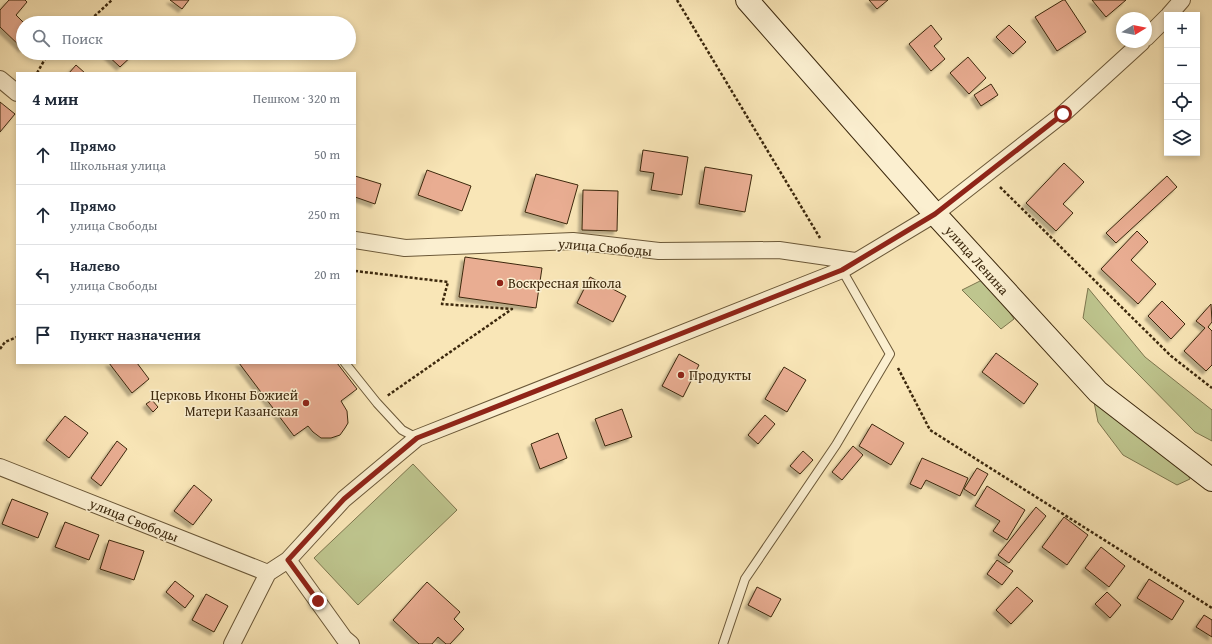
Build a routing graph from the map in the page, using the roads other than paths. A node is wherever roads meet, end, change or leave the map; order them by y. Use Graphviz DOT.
graph roads {
  1 [pos="747,0"];
  2 [pos="1182,0"];
  3 [pos="1172,12"];
  4 [pos="1164,20"];
  5 [pos="1152,32"];
  6 [pos="1135,48"];
  7 [pos="0,79"];
  8 [pos="16,92"];
  9 [pos="935,214"];
  10 [pos="356,240"];
  11 [pos="848,266"];
  12 [pos="346,364"];
  13 [pos="417,438"];
  14 [pos="0,467"];
  15 [pos="1212,480"];
  16 [pos="288,560"];
  17 [pos="268,573"];
  18 [pos="232,644"];
  19 [pos="351,644"];
  20 [pos="723,644"];
  1 -- 9 [label="main road, улица Ленина"];
  2 -- 3 [label="street"];
  4 -- 5 [label="street"];
  6 -- 9 [label="street"];
  7 -- 8 [label="street"];
  9 -- 11 [label="street"];
  9 -- 15 [label="main road, улица Ленина"];
  10 -- 11 [label="street, улица Свободы"];
  11 -- 13 [label="street"];
  11 -- 20 [label="lane"];
  12 -- 13 [label="lane"];
  13 -- 16 [label="street"];
  14 -- 17 [label="street, улица Свободы"];
  16 -- 17 [label="street"];
  16 -- 19 [label="street"];
  17 -- 18 [label="street"];
}
